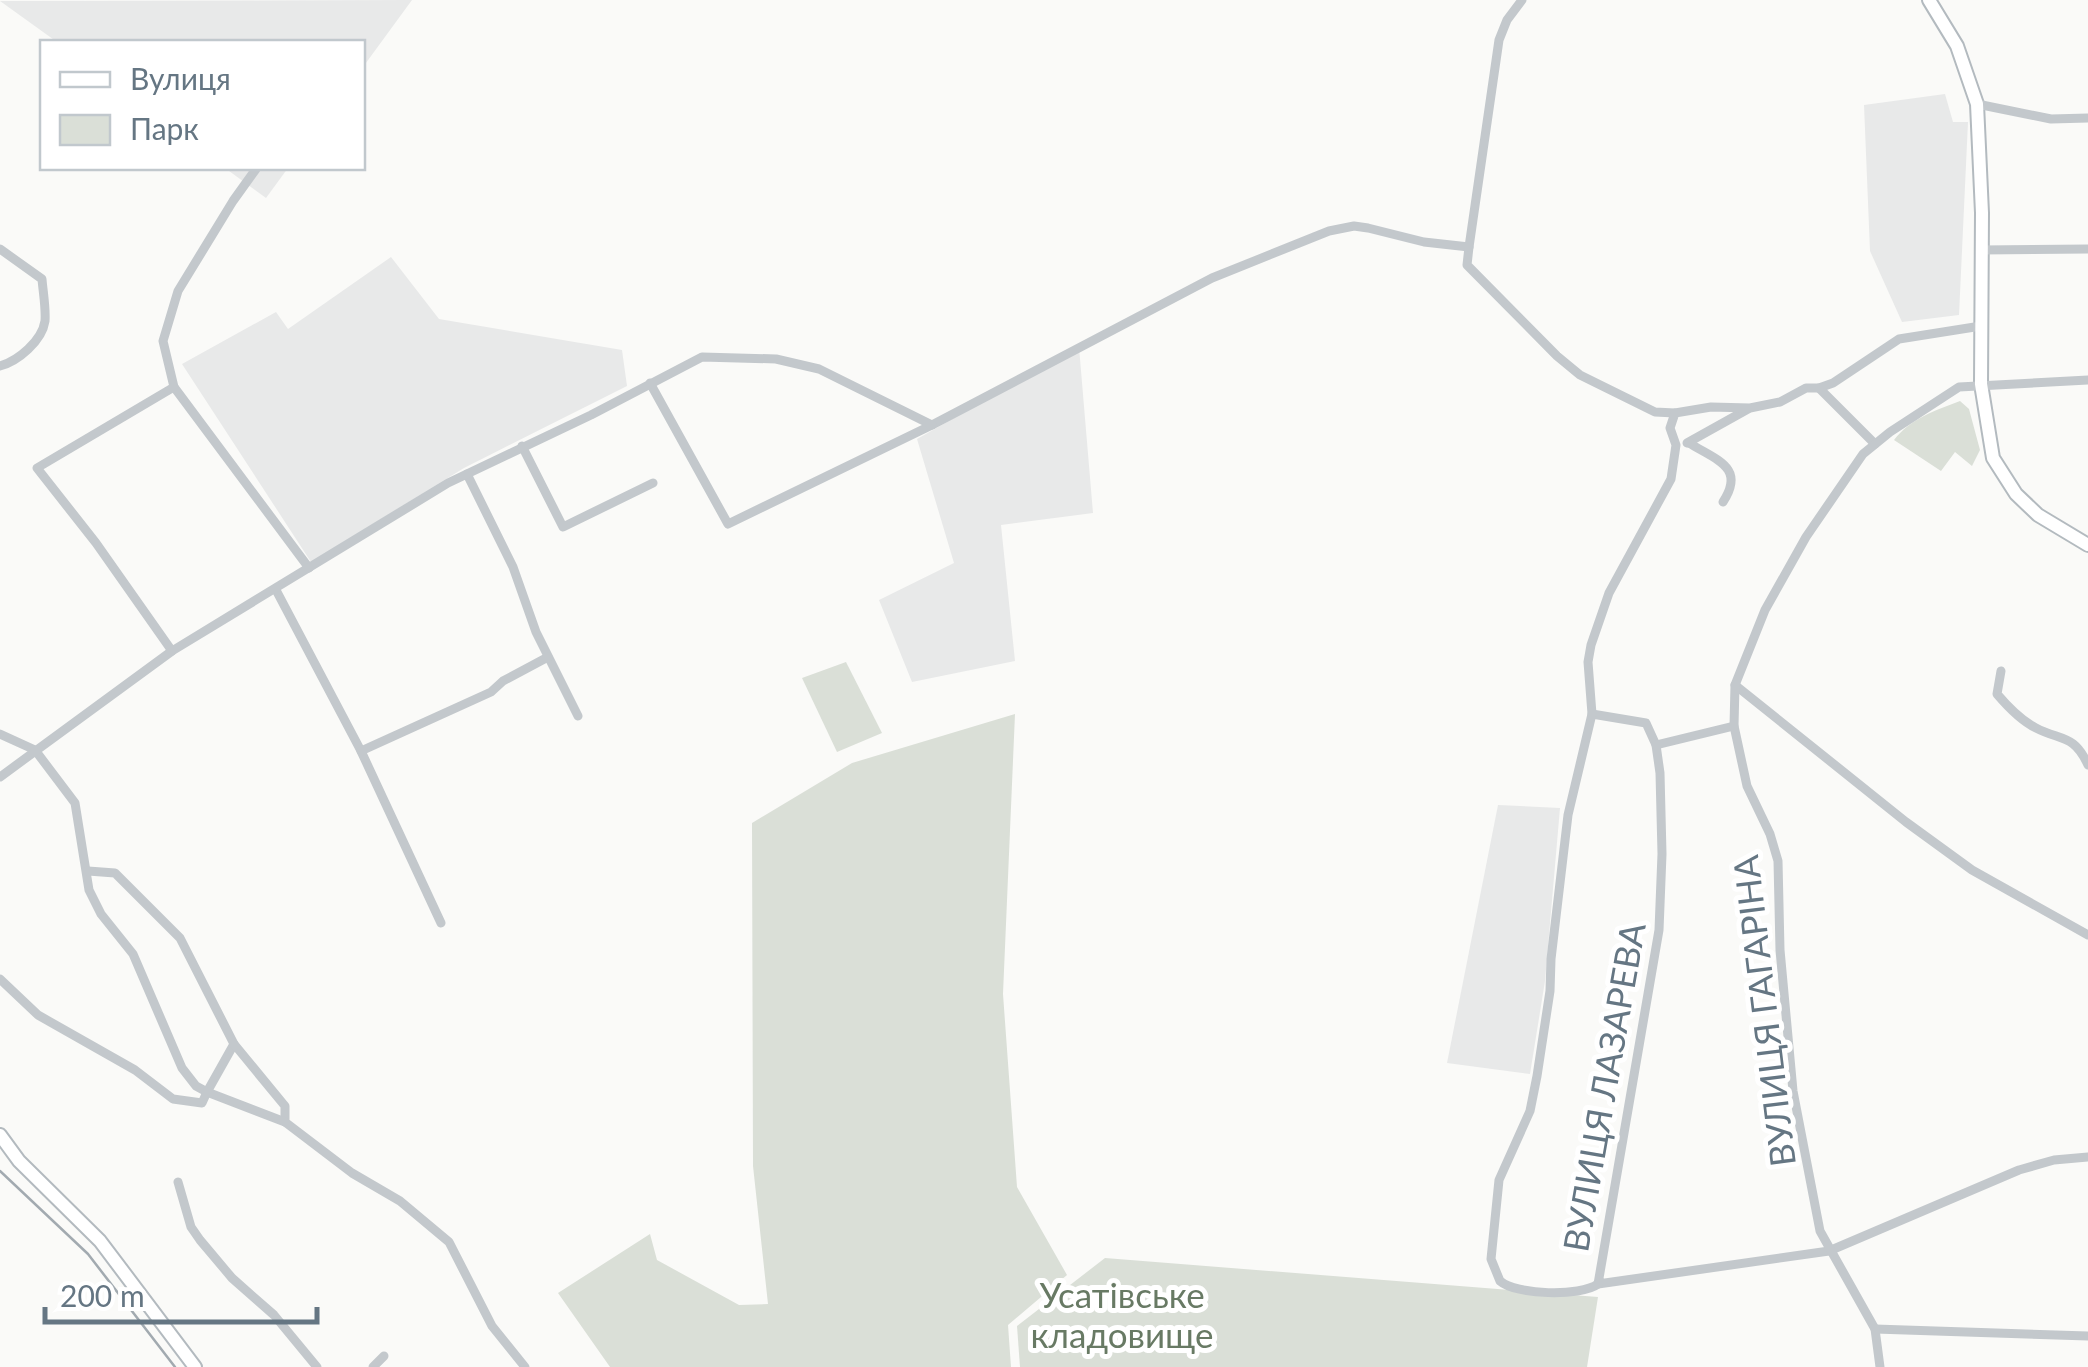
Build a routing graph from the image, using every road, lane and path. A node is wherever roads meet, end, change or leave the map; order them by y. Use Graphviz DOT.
graph roads {
  1 [pos="1522,0"];
  2 [pos="1929,0"];
  3 [pos="1977,104"];
  4 [pos="2088,118"];
  5 [pos="256,170"];
  6 [pos="1470,248"];
  7 [pos="0,249"];
  8 [pos="1981,250"];
  9 [pos="2088,250"];
  10 [pos="1980,326"];
  11 [pos="0,366"];
  12 [pos="2088,380"];
  13 [pos="650,383"];
  14 [pos="1982,384"];
  15 [pos="174,387"];
  16 [pos="1819,388"];
  17 [pos="1750,408"];
  18 [pos="1656,412"];
  19 [pos="1674,413"];
  20 [pos="932,425"];
  21 [pos="1670,428"];
  22 [pos="1689,443"];
  23 [pos="1875,444"];
  24 [pos="1676,445"];
  25 [pos="522,446"];
  26 [pos="468,474"];
  27 [pos="653,483"];
  28 [pos="1723,502"];
  29 [pos="2088,545"];
  30 [pos="309,568"];
  31 [pos="276,590"];
  32 [pos="172,651"];
  33 [pos="548,657"];
  34 [pos="2001,671"];
  35 [pos="1735,685"];
  36 [pos="1592,714"];
  37 [pos="578,716"];
  38 [pos="1734,726"];
  39 [pos="0,734"];
  40 [pos="1656,745"];
  41 [pos="35,750"];
  42 [pos="361,751"];
  43 [pos="2088,765"];
  44 [pos="0,777"];
  45 [pos="88,871"];
  46 [pos="441,923"];
  47 [pos="2088,935"];
  48 [pos="0,980"];
  49 [pos="234,1044"];
  50 [pos="206,1092"];
  51 [pos="284,1122"];
  52 [pos="0,1135"];
  53 [pos="2088,1157"];
  54 [pos="178,1182"];
  55 [pos="1829,1251"];
  56 [pos="1598,1284"];
  57 [pos="1875,1329"];
  58 [pos="2088,1336"];
  59 [pos="384,1356"];
  60 [pos="195,1367"];
  61 [pos="318,1367"];
  62 [pos="373,1367"];
  63 [pos="524,1367"];
  64 [pos="1880,1367"];
  1 -- 6 [label="street"];
  2 -- 3 [label="main road"];
  3 -- 4 [label="street"];
  3 -- 8 [label="main road"];
  5 -- 15 [label="street"];
  6 -- 18 [label="street"];
  6 -- 20 [label="street"];
  7 -- 11 [label="street"];
  8 -- 9 [label="street"];
  8 -- 10 [label="main road"];
  10 -- 14 [label="main road"];
  10 -- 16 [label="street"];
  12 -- 14 [label="street, ВУЛИЦЯ ГАГАРІНА"];
  13 -- 20 [label="street"];
  13 -- 20 [label="street"];
  13 -- 25 [label="street"];
  14 -- 23 [label="street, ВУЛИЦЯ ГАГАРІНА"];
  14 -- 29 [label="main road"];
  15 -- 30 [label="street"];
  15 -- 32 [label="street"];
  16 -- 17 [label="street"];
  16 -- 23 [label="street"];
  17 -- 19 [label="street"];
  17 -- 22 [label="street"];
  18 -- 19 [label="street"];
  18 -- 21 [label="street"];
  19 -- 21 [label="street"];
  21 -- 24 [label="street"];
  22 -- 24 [label="street"];
  22 -- 28 [label="street"];
  23 -- 35 [label="street, ВУЛИЦЯ ГАГАРІНА"];
  24 -- 36 [label="street"];
  25 -- 26 [label="street"];
  25 -- 27 [label="street"];
  26 -- 30 [label="street"];
  26 -- 33 [label="street"];
  30 -- 31 [label="street"];
  31 -- 32 [label="street"];
  31 -- 42 [label="street"];
  32 -- 41 [label="street"];
  33 -- 37 [label="street"];
  33 -- 42 [label="street"];
  34 -- 43 [label="street"];
  35 -- 38 [label="street, ВУЛИЦЯ ГАГАРІНА"];
  35 -- 47 [label="street"];
  36 -- 40 [label="street"];
  36 -- 56 [label="street"];
  38 -- 40 [label="street"];
  38 -- 55 [label="street, ВУЛИЦЯ ГАГАРІНА"];
  39 -- 41 [label="street"];
  40 -- 56 [label="street, ВУЛИЦЯ ЛАЗАРЕВА"];
  41 -- 44 [label="street"];
  41 -- 45 [label="street"];
  42 -- 46 [label="street"];
  45 -- 49 [label="street"];
  45 -- 50 [label="street"];
  48 -- 50 [label="street"];
  49 -- 50 [label="street"];
  49 -- 51 [label="street"];
  50 -- 51 [label="street"];
  51 -- 63 [label="street"];
  52 -- 60 [label="main road"];
  53 -- 55 [label="street, ВУЛИЦЯ ЛАЗАРЕВА"];
  54 -- 61 [label="street"];
  55 -- 56 [label="street, ВУЛИЦЯ ЛАЗАРЕВА"];
  55 -- 57 [label="street, ВУЛИЦЯ ГАГАРІНА"];
  57 -- 58 [label="street"];
  57 -- 64 [label="street, ВУЛИЦЯ ГАГАРІНА"];
  59 -- 62 [label="street"];
}
